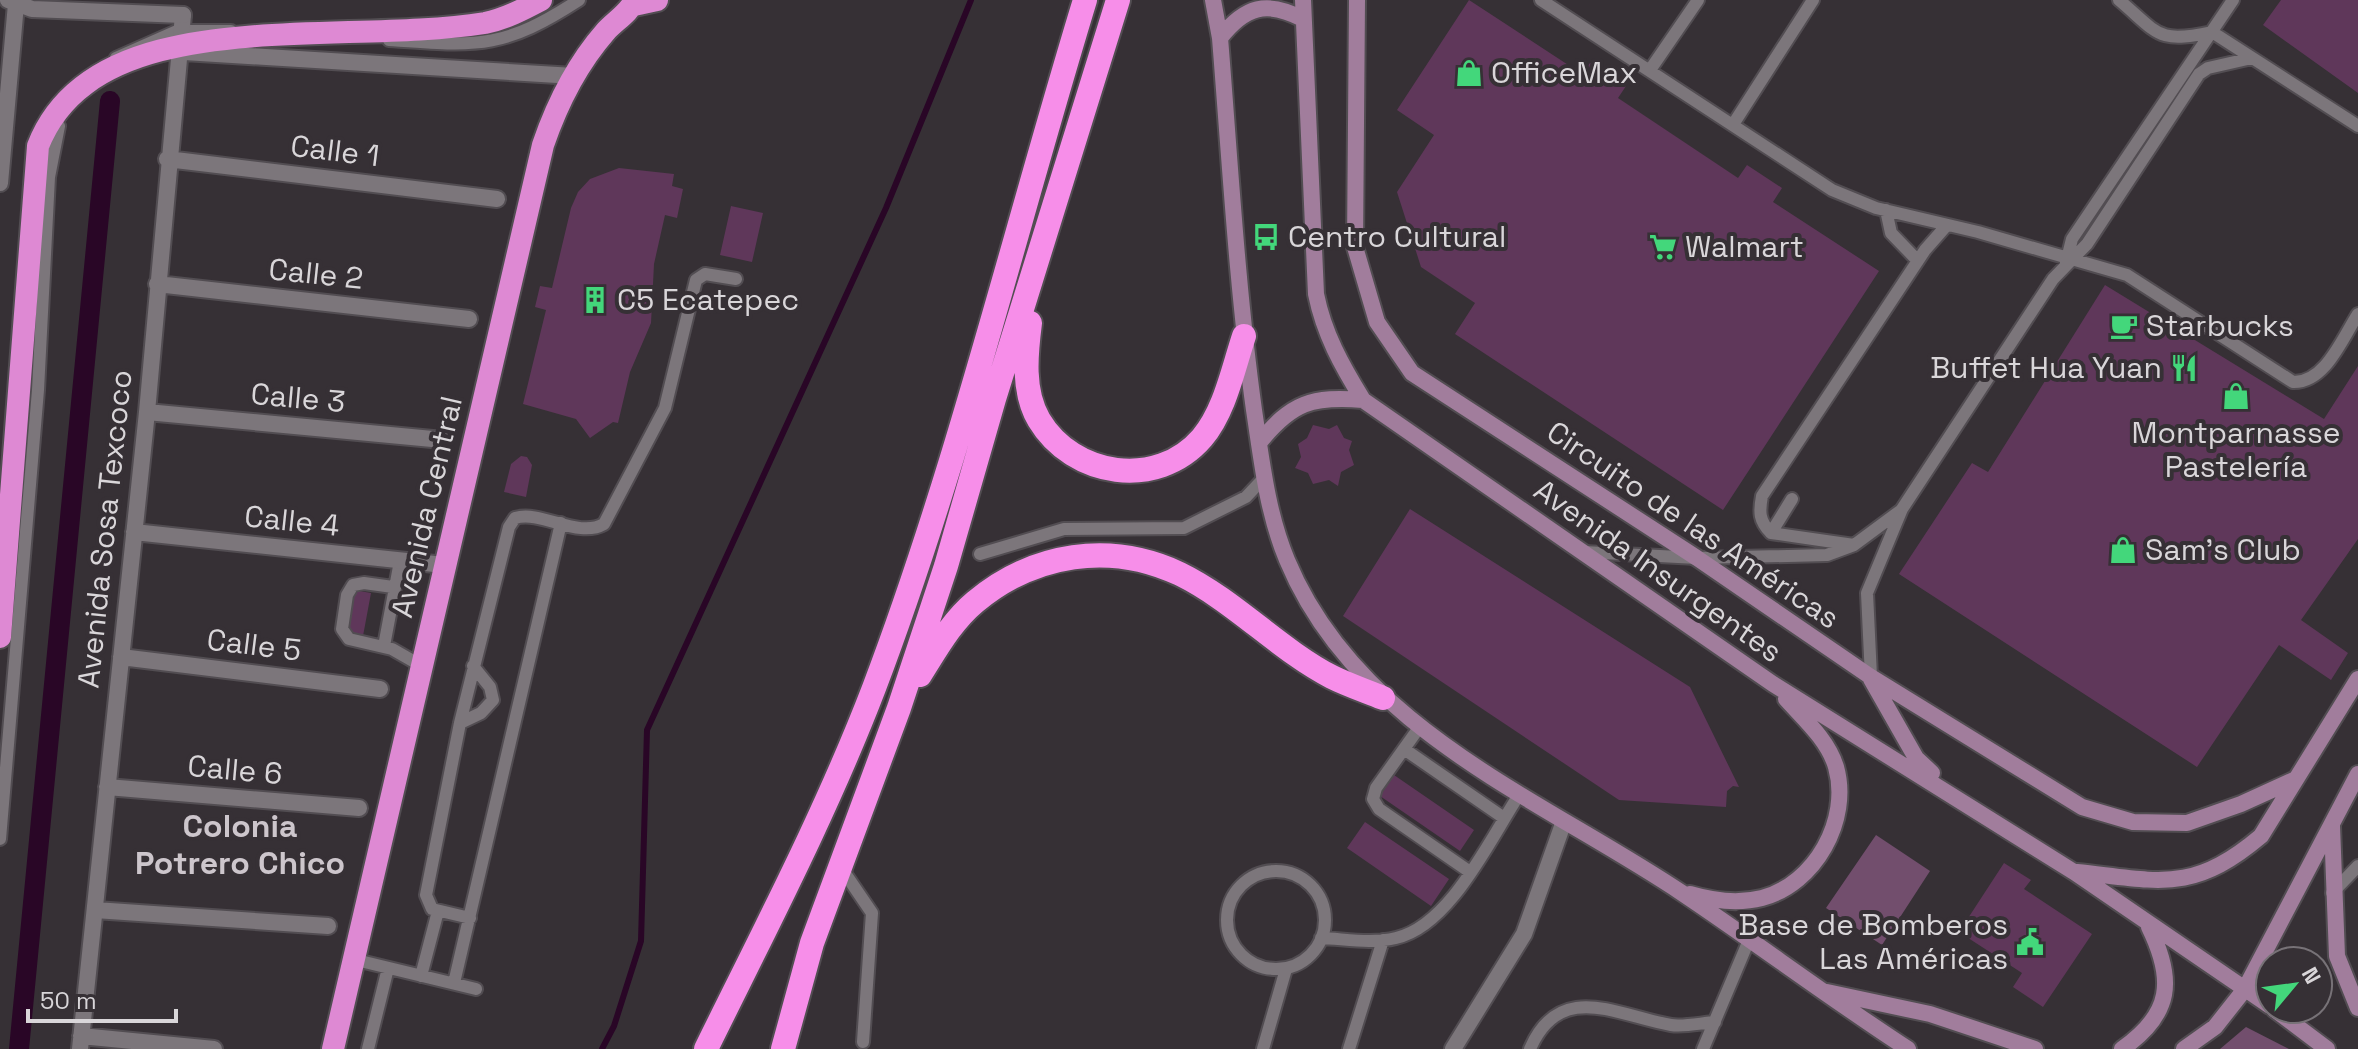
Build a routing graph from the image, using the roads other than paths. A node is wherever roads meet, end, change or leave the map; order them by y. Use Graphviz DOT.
graph roads {
  1 [pos="541,0"];
  2 [pos="579,0"];
  3 [pos="657,0"];
  4 [pos="1085,0"];
  5 [pos="1118,0"];
  6 [pos="1213,0"];
  7 [pos="1303,0"];
  8 [pos="1357,0"];
  9 [pos="1541,0"];
  10 [pos="1698,0"];
  11 [pos="1813,0"];
  12 [pos="2119,0"];
  13 [pos="2233,0"];
  14 [pos="634,2"];
  15 [pos="83,6"];
  16 [pos="14,10"];
  17 [pos="1303,19"];
  18 [pos="182,23"];
  19 [pos="2212,32"];
  20 [pos="1220,38"];
  21 [pos="179,52"];
  22 [pos="2252,58"];
  23 [pos="1650,70"];
  24 [pos="574,76"];
  25 [pos="1734,123"];
  26 [pos="2358,126"];
  27 [pos="167,159"];
  28 [pos="0,183"];
  29 [pos="497,199"];
  30 [pos="1886,210"];
  31 [pos="1947,225"];
  32 [pos="2068,260"];
  33 [pos="1918,261"];
  34 [pos="1036,273"];
  35 [pos="736,279"];
  36 [pos="157,284"];
  37 [pos="2358,314"];
  38 [pos="469,319"];
  39 [pos="1244,336"];
  40 [pos="1363,400"];
  41 [pos="147,412"];
  42 [pos="443,440"];
  43 [pos="1259,443"];
  44 [pos="1263,479"];
  45 [pos="1792,499"];
  46 [pos="1902,509"];
  47 [pos="561,523"];
  48 [pos="134,532"];
  49 [pos="1771,533"];
  50 [pos="1854,545"];
  51 [pos="1578,552"];
  52 [pos="980,554"];
  53 [pos="1697,558"];
  54 [pos="400,561"];
  55 [pos="444,565"];
  56 [pos="393,587"];
  57 [pos="0,637"];
  58 [pos="384,646"];
  59 [pos="121,657"];
  60 [pos="420,665"];
  61 [pos="473,666"];
  62 [pos="1871,677"];
  63 [pos="2358,679"];
  64 [pos="1773,684"];
  65 [pos="380,689"];
  66 [pos="1383,698"];
  67 [pos="493,700"];
  68 [pos="517,703"];
  69 [pos="899,708"];
  70 [pos="460,723"];
  71 [pos="1421,725"];
  72 [pos="1404,749"];
  73 [pos="2358,774"];
  74 [pos="2296,779"];
  75 [pos="107,787"];
  76 [pos="1519,795"];
  77 [pos="1955,797"];
  78 [pos="359,808"];
  79 [pos="1504,818"];
  80 [pos="2332,821"];
  81 [pos="1563,824"];
  82 [pos="0,839"];
  83 [pos="840,866"];
  84 [pos="2358,866"];
  85 [pos="1470,872"];
  86 [pos="2074,872"];
  87 [pos="1681,892"];
  88 [pos="2332,893"];
  89 [pos="95,910"];
  90 [pos="438,911"];
  91 [pos="470,918"];
  92 [pos="328,926"];
  93 [pos="2149,926"];
  94 [pos="1321,938"];
  95 [pos="1383,940"];
  96 [pos="1749,940"];
  97 [pos="2337,956"];
  98 [pos="352,959"];
  99 [pos="388,968"];
  100 [pos="1286,969"];
  101 [pos="421,976"];
  102 [pos="2358,981"];
  103 [pos="454,983"];
  104 [pos="476,989"];
  105 [pos="2245,989"];
  106 [pos="1818,990"];
  107 [pos="2254,995"];
  108 [pos="2358,1008"];
  109 [pos="1715,1022"];
  110 [pos="2291,1025"];
  111 [pos="2296,1025"];
  112 [pos="81,1042"];
  113 [pos="863,1042"];
  114 [pos="214,1049"];
  115 [pos="333,1049"];
  116 [pos="368,1049"];
  117 [pos="706,1049"];
  118 [pos="783,1049"];
  119 [pos="1263,1049"];
  120 [pos="1349,1049"];
  121 [pos="1453,1049"];
  122 [pos="1530,1049"];
  123 [pos="1703,1049"];
  124 [pos="1908,1049"];
  125 [pos="2035,1049"];
  126 [pos="2122,1049"];
  127 [pos="2184,1049"];
  128 [pos="2316,1049"];
  129 [pos="2327,1049"];
  1 -- 18 [label="highway"];
  2 -- 18 [label="lane"];
  3 -- 14 [label="highway, Avenida Central"];
  4 -- 117 [label="highway"];
  5 -- 34 [label="highway"];
  6 -- 20 [label="main road"];
  7 -- 17 [label="main road, Avenida Insurgentes"];
  8 -- 53 [label="main road, Circuito de las Américas"];
  9 -- 23 [label="lane"];
  10 -- 23 [label="lane"];
  11 -- 25 [label="lane"];
  12 -- 19 [label="lane"];
  13 -- 19 [label="lane"];
  14 -- 24 [label="highway, Avenida Central"];
  15 -- 16 [label="street"];
  15 -- 18 [label="street"];
  16 -- 28 [label="street"];
  17 -- 20 [label="main road"];
  17 -- 40 [label="main road, Avenida Insurgentes"];
  18 -- 21 [label="street, Avenida Sosa Texcoco"];
  18 -- 57 [label="highway"];
  18 -- 82 [label="lane"];
  19 -- 22 [label="lane"];
  19 -- 32 [label="lane"];
  20 -- 39 [label="main road"];
  21 -- 24 [label="street"];
  21 -- 27 [label="street, Avenida Sosa Texcoco"];
  22 -- 26 [label="lane"];
  22 -- 32 [label="lane"];
  23 -- 25 [label="lane"];
  24 -- 55 [label="highway, Avenida Central"];
  25 -- 30 [label="lane"];
  27 -- 29 [label="street, Calle 1"];
  27 -- 36 [label="street, Avenida Sosa Texcoco"];
  30 -- 31 [label="lane"];
  30 -- 33 [label="lane"];
  31 -- 32 [label="lane"];
  31 -- 33 [label="lane"];
  32 -- 37 [label="lane"];
  32 -- 46 [label="lane"];
  33 -- 49 [label="lane"];
  34 -- 39 [label="highway"];
  34 -- 69 [label="highway"];
  35 -- 47 [label="lane"];
  36 -- 38 [label="street, Calle 2"];
  36 -- 41 [label="street, Avenida Sosa Texcoco"];
  39 -- 43 [label="main road"];
  40 -- 43 [label="main road"];
  40 -- 51 [label="main road, Avenida Insurgentes"];
  41 -- 42 [label="street, Calle 3"];
  41 -- 48 [label="street, Avenida Sosa Texcoco"];
  43 -- 44 [label="main road"];
  44 -- 52 [label="lane"];
  44 -- 66 [label="main road"];
  45 -- 49 [label="lane"];
  46 -- 50 [label="lane"];
  46 -- 62 [label="lane"];
  47 -- 61 [label="lane"];
  47 -- 68 [label="lane"];
  48 -- 54 [label="street, Calle 4"];
  48 -- 59 [label="street, Avenida Sosa Texcoco"];
  49 -- 50 [label="lane"];
  50 -- 53 [label="lane"];
  51 -- 53 [label="lane"];
  51 -- 64 [label="main road, Avenida Insurgentes"];
  53 -- 62 [label="main road, Circuito de las Américas"];
  54 -- 55 [label="street, Calle 4"];
  54 -- 56 [label="lane"];
  55 -- 60 [label="highway, Avenida Central"];
  56 -- 58 [label="lane"];
  56 -- 58 [label="lane"];
  58 -- 60 [label="lane"];
  59 -- 65 [label="street, Calle 5"];
  59 -- 75 [label="street, Avenida Sosa Texcoco"];
  60 -- 98 [label="highway, Avenida Central"];
  61 -- 67 [label="lane"];
  61 -- 70 [label="lane"];
  62 -- 74 [label="main road, Circuito de las Américas"];
  62 -- 77 [label="main road"];
  63 -- 74 [label="main road"];
  64 -- 77 [label="main road, Avenida Insurgentes"];
  64 -- 87 [label="main road"];
  66 -- 69 [label="highway"];
  66 -- 71 [label="main road"];
  67 -- 68 [label="lane"];
  67 -- 70 [label="lane"];
  68 -- 91 [label="lane"];
  69 -- 83 [label="highway"];
  70 -- 90 [label="lane"];
  71 -- 72 [label="lane"];
  71 -- 76 [label="main road"];
  72 -- 79 [label="lane"];
  72 -- 85 [label="lane"];
  73 -- 80 [label="main road"];
  74 -- 86 [label="main road"];
  75 -- 78 [label="street, Calle 6"];
  75 -- 89 [label="street, Avenida Sosa Texcoco"];
  76 -- 79 [label="lane"];
  76 -- 81 [label="main road"];
  77 -- 86 [label="main road, Avenida Insurgentes"];
  79 -- 85 [label="lane"];
  80 -- 88 [label="main road"];
  80 -- 105 [label="main road"];
  81 -- 87 [label="main road"];
  81 -- 121 [label="street"];
  83 -- 113 [label="lane"];
  83 -- 118 [label="highway"];
  84 -- 88 [label="lane"];
  85 -- 95 [label="lane"];
  86 -- 93 [label="main road, Avenida Insurgentes"];
  87 -- 96 [label="main road"];
  88 -- 97 [label="main road"];
  89 -- 92 [label="street"];
  89 -- 112 [label="street, Avenida Sosa Texcoco"];
  90 -- 91 [label="lane"];
  90 -- 101 [label="lane"];
  91 -- 103 [label="lane"];
  93 -- 105 [label="main road, Avenida Insurgentes"];
  93 -- 126 [label="main road"];
  94 -- 95 [label="lane"];
  94 -- 100 [label="lane"];
  94 -- 100 [label="lane"];
  95 -- 120 [label="lane"];
  96 -- 106 [label="main road"];
  96 -- 109 [label="lane"];
  97 -- 102 [label="lane"];
  97 -- 108 [label="main road"];
  98 -- 99 [label="lane"];
  98 -- 115 [label="highway, Avenida Central"];
  99 -- 101 [label="lane"];
  99 -- 116 [label="lane"];
  100 -- 119 [label="lane"];
  101 -- 103 [label="lane"];
  103 -- 104 [label="lane"];
  105 -- 107 [label="main road, Avenida Insurgentes"];
  105 -- 127 [label="main road"];
  106 -- 124 [label="main road"];
  106 -- 125 [label="main road"];
  109 -- 122 [label="lane"];
  109 -- 123 [label="lane"];
  110 -- 128 [label="street"];
  111 -- 129 [label="main road, Avenida Insurgentes"];
  112 -- 114 [label="street"];
}
